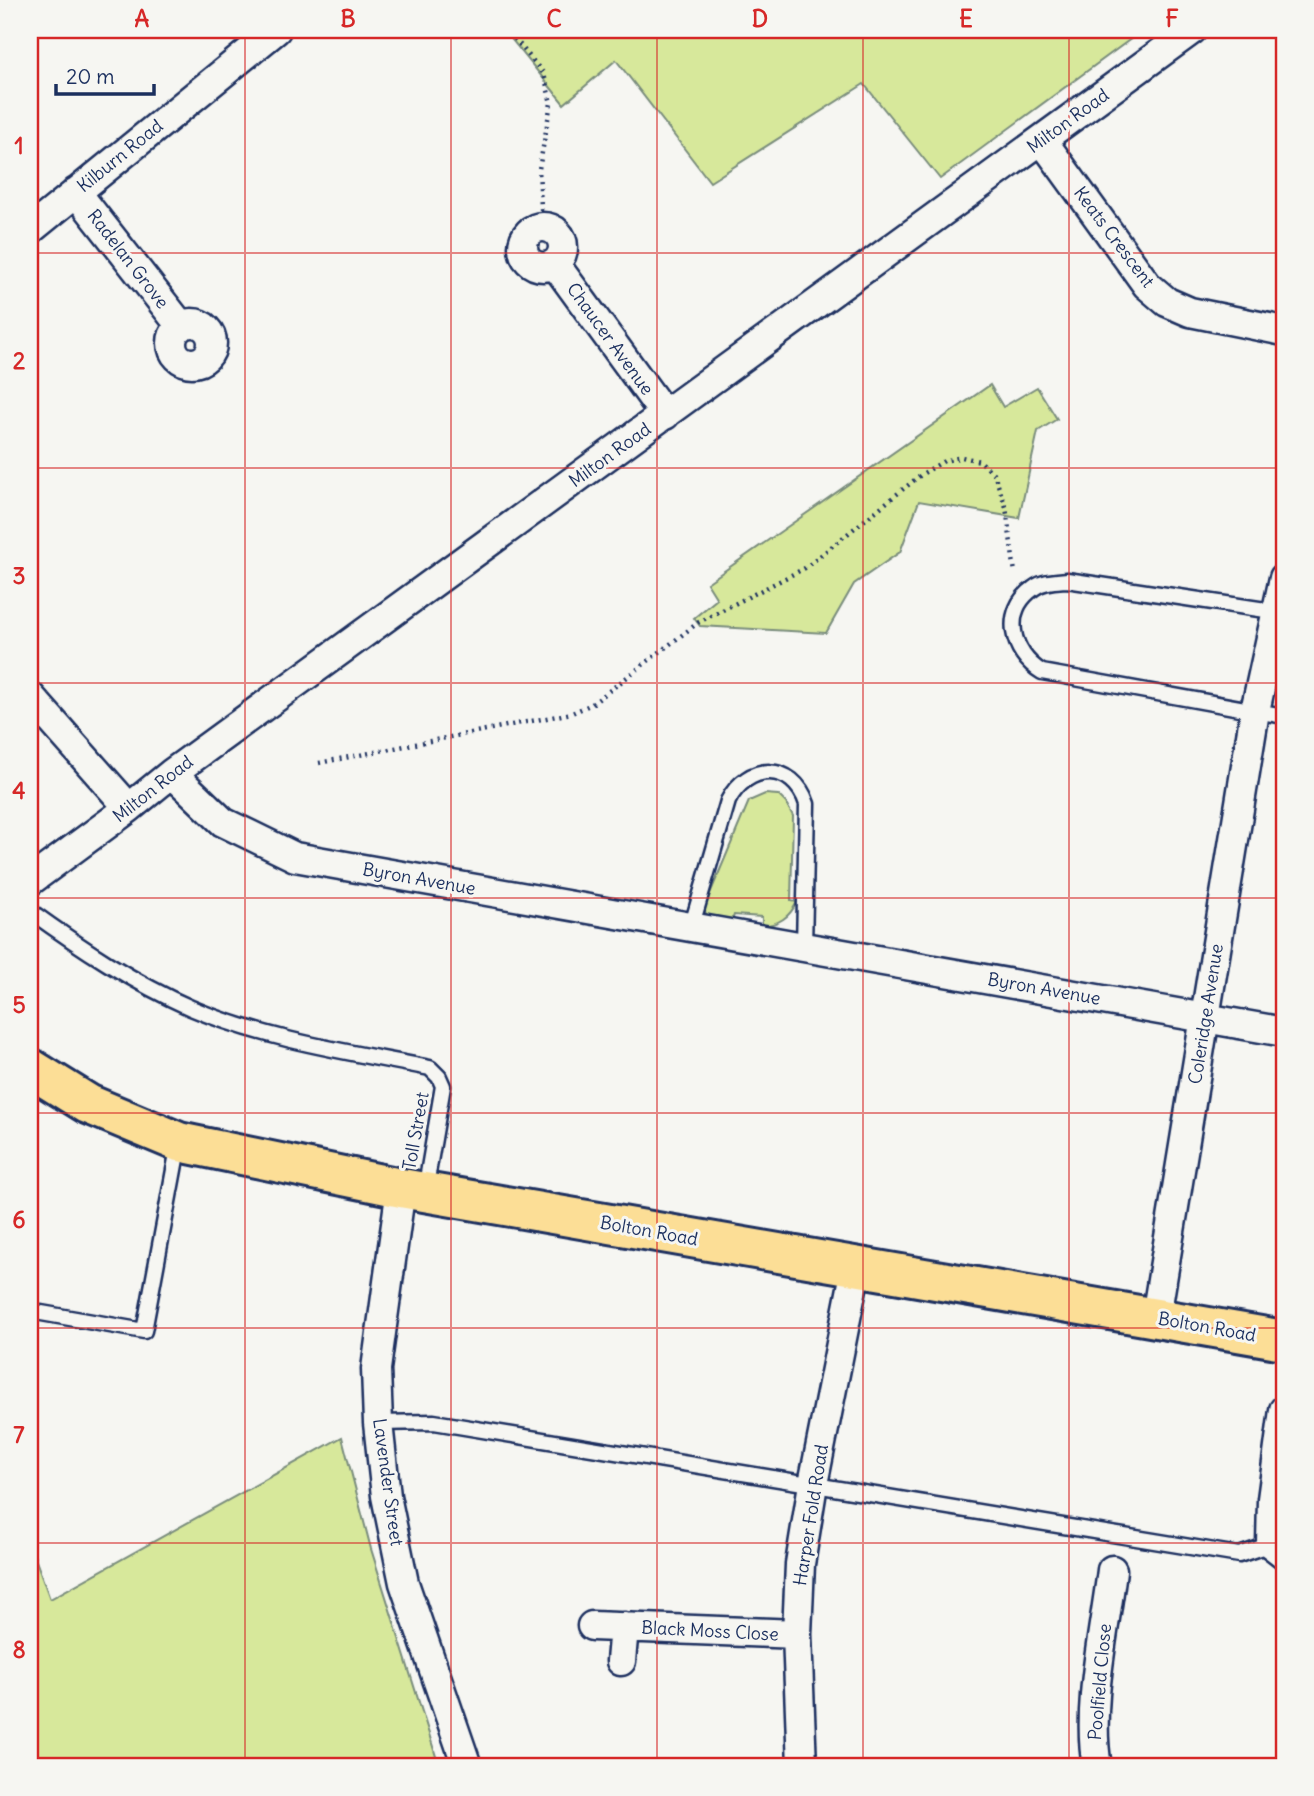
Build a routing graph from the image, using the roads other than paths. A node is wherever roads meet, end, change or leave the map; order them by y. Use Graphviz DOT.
graph roads {
  1 [pos="276,30"];
  2 [pos="1192,30"];
  3 [pos="1042,140"];
  4 [pos="76,192"];
  5 [pos="542,227"];
  6 [pos="30,230"];
  7 [pos="181,326"];
  8 [pos="1284,331"];
  9 [pos="666,415"];
  10 [pos="1284,578"];
  11 [pos="1281,613"];
  12 [pos="30,696"];
  13 [pos="1255,711"];
  14 [pos="1284,716"];
  15 [pos="172,773"];
  16 [pos="129,808"];
  17 [pos="30,881"];
  18 [pos="30,911"];
  19 [pos="691,928"];
  20 [pos="804,947"];
  21 [pos="1206,1018"];
  22 [pos="1284,1032"];
  23 [pos="30,1068"];
  24 [pos="179,1142"];
  25 [pos="413,1190"];
  26 [pos="856,1268"];
  27 [pos="30,1311"];
  28 [pos="1156,1317"];
  29 [pos="1284,1340"];
  30 [pos="1284,1410"];
  31 [pos="379,1423"];
  32 [pos="813,1484"];
  33 [pos="1278,1549"];
  34 [pos="1112,1570"];
  35 [pos="592,1626"];
  36 [pos="624,1627"];
  37 [pos="797,1634"];
  38 [pos="621,1661"];
  39 [pos="467,1766"];
  40 [pos="802,1766"];
  41 [pos="1097,1766"];
  1 -- 4 [label="street, Kilburn Road"];
  2 -- 3 [label="street, Milton Road"];
  3 -- 8 [label="street, Keats Crescent"];
  3 -- 9 [label="street, Milton Road"];
  4 -- 6 [label="street, Kilburn Road"];
  4 -- 7 [label="street, Radelan Grove"];
  5 -- 9 [label="street, Chaucer Avenue"];
  9 -- 15 [label="street, Milton Road"];
  10 -- 11 [label="street, Coleridge Avenue"];
  11 -- 13 [label="street, Coleridge Avenue"];
  11 -- 13 [label="lane"];
  12 -- 16 [label="street"];
  13 -- 14 [label="lane"];
  13 -- 21 [label="street, Coleridge Avenue"];
  15 -- 16 [label="street, Milton Road"];
  15 -- 19 [label="street, Byron Avenue"];
  16 -- 17 [label="street, Milton Road"];
  18 -- 25 [label="lane, Toll Street"];
  19 -- 20 [label="street, Byron Avenue"];
  19 -- 20 [label="lane"];
  20 -- 21 [label="street, Byron Avenue"];
  21 -- 22 [label="street, Byron Avenue"];
  21 -- 28 [label="street, Coleridge Avenue"];
  23 -- 24 [label="main road, Bolton Road"];
  24 -- 25 [label="main road, Bolton Road"];
  24 -- 27 [label="lane"];
  25 -- 26 [label="main road, Bolton Road"];
  25 -- 31 [label="street, Lavender Street"];
  26 -- 28 [label="main road, Bolton Road"];
  26 -- 32 [label="street, Harper Fold Road"];
  28 -- 29 [label="main road, Bolton Road"];
  30 -- 33 [label="street"];
  31 -- 32 [label="lane"];
  31 -- 39 [label="street, Lavender Street"];
  32 -- 33 [label="lane"];
  32 -- 37 [label="street, Harper Fold Road"];
  34 -- 41 [label="street, Poolfield Close"];
  35 -- 36 [label="street, Black Moss Close"];
  36 -- 37 [label="street, Black Moss Close"];
  36 -- 38 [label="street, Black Moss Close"];
  37 -- 40 [label="street, Harper Fold Road"];
}
